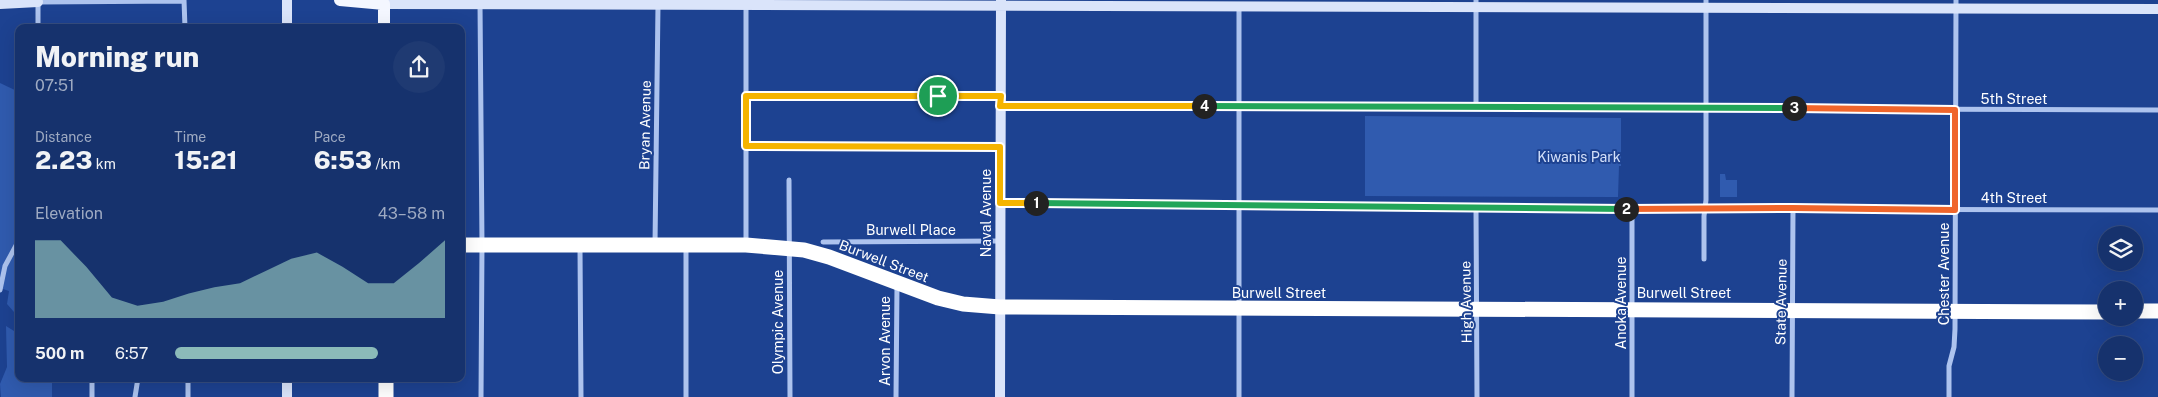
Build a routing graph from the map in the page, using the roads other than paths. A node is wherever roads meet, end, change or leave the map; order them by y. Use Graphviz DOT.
graph roads {
  1 [pos="91,0"];
  2 [pos="184,0"];
  3 [pos="287,0"];
  4 [pos="340,0"];
  5 [pos="38,1"];
  6 [pos="137,1"];
  7 [pos="384,2"];
  8 [pos="480,2"];
  9 [pos="574,2"];
  10 [pos="764,2"];
  11 [pos="1001,2"];
  12 [pos="1120,3"];
  13 [pos="1286,3"];
  14 [pos="1380,3"];
  15 [pos="1476,3"];
  16 [pos="0,4"];
  17 [pos="658,4"];
  18 [pos="746,4"];
  19 [pos="1707,4"];
  20 [pos="1956,4"];
  21 [pos="2075,4"];
  22 [pos="1239,6"];
  23 [pos="2158,9"];
  24 [pos="38,24"];
  25 [pos="184,24"];
  26 [pos="287,24"];
  27 [pos="384,24"];
  28 [pos="746,96"];
  29 [pos="1001,101"];
  30 [pos="1239,106"];
  31 [pos="1476,107"];
  32 [pos="1706,108"];
  33 [pos="1955,110"];
  34 [pos="2158,110"];
  35 [pos="746,146"];
  36 [pos="1000,147"];
  37 [pos="789,180"];
  38 [pos="1000,203"];
  39 [pos="1239,205"];
  40 [pos="1476,208"];
  41 [pos="1706,208"];
  42 [pos="1793,208"];
  43 [pos="1632,209"];
  44 [pos="1955,210"];
  45 [pos="2158,210"];
  46 [pos="1000,241"];
  47 [pos="822,242"];
  48 [pos="465,245"];
  49 [pos="482,245"];
  50 [pos="580,245"];
  51 [pos="655,245"];
  52 [pos="686,245"];
  53 [pos="746,245"];
  54 [pos="789,247"];
  55 [pos="15,249"];
  56 [pos="1704,259"];
  57 [pos="897,284"];
  58 [pos="0,290"];
  59 [pos="1000,307"];
  60 [pos="1632,309"];
  61 [pos="1239,310"];
  62 [pos="1478,310"];
  63 [pos="1792,310"];
  64 [pos="2158,311"];
  65 [pos="1955,312"];
  66 [pos="2098,312"];
  67 [pos="2143,312"];
  68 [pos="92,382"];
  69 [pos="137,382"];
  70 [pos="188,382"];
  71 [pos="287,382"];
  72 [pos="386,382"];
  73 [pos="92,397"];
  74 [pos="135,397"];
  75 [pos="188,397"];
  76 [pos="287,397"];
  77 [pos="386,397"];
  78 [pos="481,397"];
  79 [pos="581,397"];
  80 [pos="686,397"];
  81 [pos="790,397"];
  82 [pos="896,397"];
  83 [pos="1000,397"];
  84 [pos="1239,397"];
  85 [pos="1477,397"];
  86 [pos="1632,397"];
  87 [pos="1792,397"];
  88 [pos="1949,397"];
  1 -- 5 [label="street"];
  1 -- 6 [label="street"];
  2 -- 6 [label="street"];
  2 -- 25 [label="street"];
  3 -- 26 [label="main road"];
  4 -- 7 [label="main road"];
  5 -- 16 [label="main road"];
  5 -- 24 [label="street"];
  7 -- 8 [label="main road"];
  7 -- 27 [label="main road"];
  8 -- 9 [label="main road"];
  8 -- 49 [label="street"];
  9 -- 17 [label="main road"];
  10 -- 11 [label="main road"];
  10 -- 18 [label="main road"];
  11 -- 12 [label="main road"];
  11 -- 29 [label="main road, Naval Avenue"];
  12 -- 22 [label="main road"];
  13 -- 14 [label="main road"];
  13 -- 22 [label="main road"];
  14 -- 15 [label="main road"];
  15 -- 19 [label="main road"];
  15 -- 31 [label="street"];
  17 -- 18 [label="main road"];
  17 -- 51 [label="street, Bryan Avenue"];
  18 -- 28 [label="street"];
  19 -- 20 [label="main road"];
  19 -- 32 [label="street"];
  20 -- 21 [label="main road"];
  20 -- 33 [label="street, Chester Avenue"];
  21 -- 23 [label="main road"];
  22 -- 30 [label="street"];
  28 -- 29 [label="street, 5th Street"];
  28 -- 35 [label="street"];
  29 -- 30 [label="street, 5th Street"];
  29 -- 36 [label="main road, Naval Avenue"];
  30 -- 31 [label="street, 5th Street"];
  30 -- 39 [label="street"];
  31 -- 32 [label="street, 5th Street"];
  32 -- 33 [label="street, 5th Street"];
  32 -- 41 [label="street"];
  33 -- 34 [label="street, 5th Street"];
  33 -- 44 [label="street, Chester Avenue"];
  35 -- 36 [label="street"];
  35 -- 53 [label="street"];
  36 -- 38 [label="main road, Naval Avenue"];
  37 -- 54 [label="street, Olympic Avenue"];
  38 -- 39 [label="street, 4th Street"];
  38 -- 46 [label="main road, Naval Avenue"];
  39 -- 40 [label="street, 4th Street"];
  39 -- 61 [label="street"];
  40 -- 43 [label="street, 4th Street"];
  40 -- 62 [label="street, High Avenue"];
  41 -- 42 [label="street, 4th Street"];
  41 -- 43 [label="street, 4th Street"];
  41 -- 56 [label="street"];
  42 -- 44 [label="street, 4th Street"];
  42 -- 63 [label="street, State Avenue"];
  43 -- 60 [label="street, Anoka Avenue"];
  44 -- 45 [label="street, 4th Street"];
  44 -- 65 [label="street, Chester Avenue"];
  46 -- 47 [label="street, Burwell Place"];
  46 -- 59 [label="main road, Naval Avenue"];
  48 -- 49 [label="highway, Burwell Street"];
  49 -- 50 [label="highway, Burwell Street"];
  49 -- 78 [label="street"];
  50 -- 51 [label="highway, Burwell Street"];
  50 -- 79 [label="street"];
  51 -- 52 [label="highway, Burwell Street"];
  52 -- 53 [label="highway, Burwell Street"];
  52 -- 80 [label="street"];
  53 -- 54 [label="highway, Burwell Street"];
  54 -- 57 [label="highway, Burwell Street"];
  54 -- 81 [label="street, Olympic Avenue"];
  55 -- 58 [label="street"];
  57 -- 59 [label="highway, Burwell Street"];
  57 -- 82 [label="street, Arvon Avenue"];
  59 -- 61 [label="highway, Burwell Street"];
  59 -- 83 [label="main road, Naval Avenue"];
  60 -- 62 [label="highway, Burwell Street"];
  60 -- 63 [label="highway, Burwell Street"];
  60 -- 86 [label="street, Anoka Avenue"];
  61 -- 62 [label="highway, Burwell Street"];
  61 -- 84 [label="street"];
  62 -- 85 [label="street, High Avenue"];
  63 -- 65 [label="highway, Burwell Street"];
  63 -- 87 [label="street, State Avenue"];
  64 -- 67 [label="highway"];
  65 -- 66 [label="highway, Burwell Street"];
  65 -- 88 [label="street, Chester Avenue"];
  68 -- 73 [label="street"];
  69 -- 74 [label="street"];
  70 -- 75 [label="street"];
  71 -- 76 [label="main road"];
  72 -- 77 [label="highway"];
}
